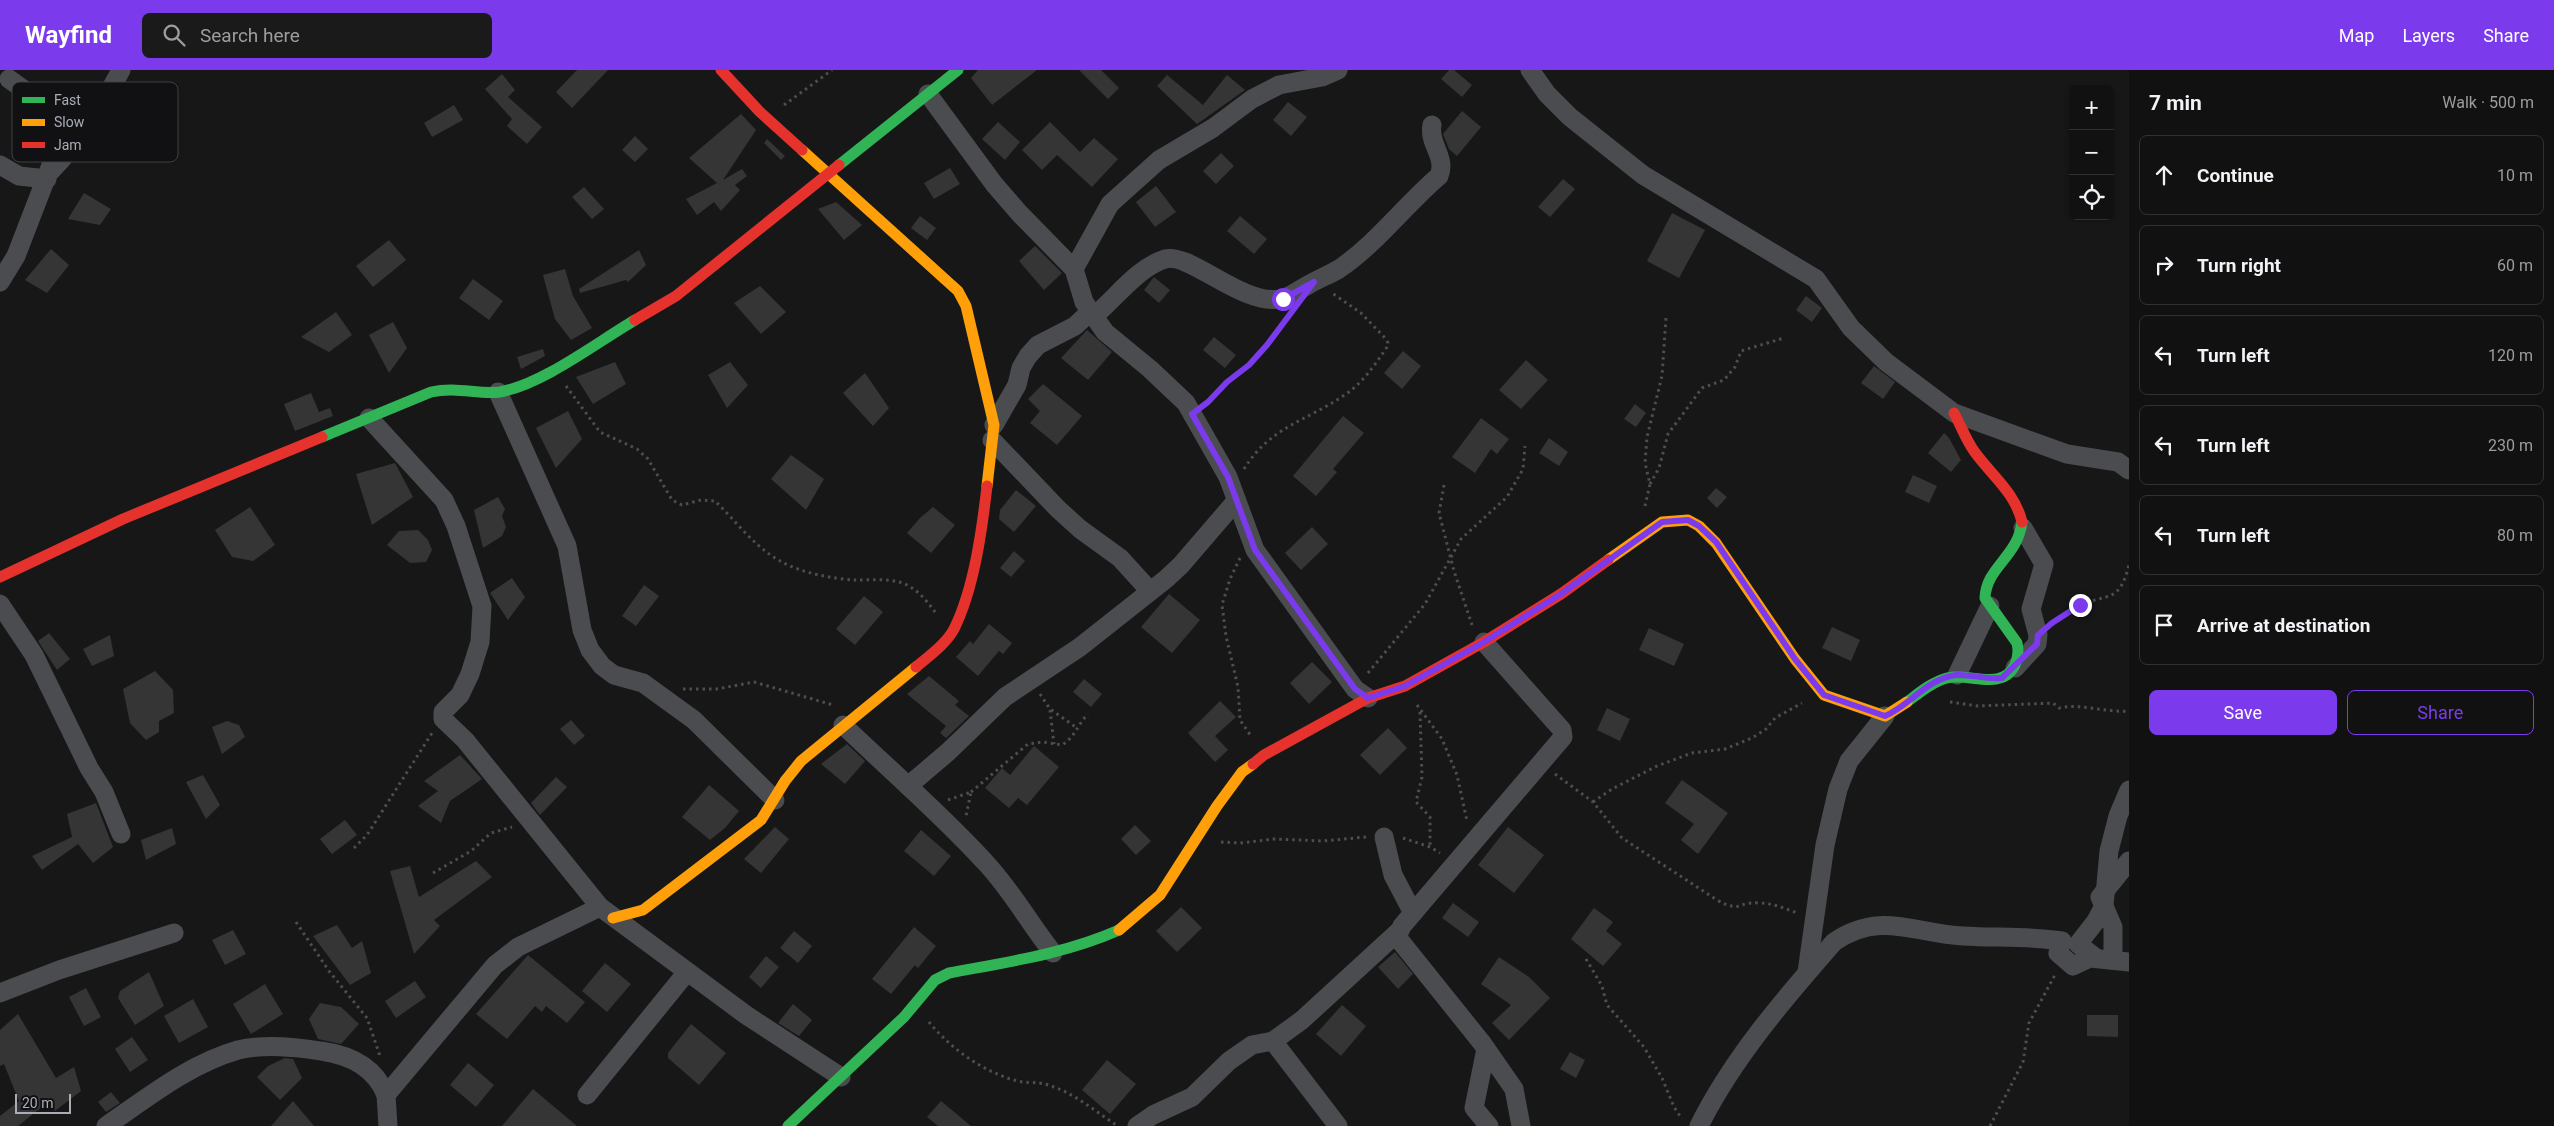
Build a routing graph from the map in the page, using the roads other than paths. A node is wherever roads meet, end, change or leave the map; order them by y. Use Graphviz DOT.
graph roads {
  1 [pos="121,70"];
  2 [pos="721,70"];
  3 [pos="958,70"];
  4 [pos="1338,70"];
  5 [pos="1530,70"];
  6 [pos="114,82"];
  7 [pos="928,94"];
  8 [pos="1432,125"];
  9 [pos="51,162"];
  10 [pos="60,162"];
  11 [pos="0,165"];
  12 [pos="830,172"];
  13 [pos="48,175"];
  14 [pos="1074,269"];
  15 [pos="0,282"];
  16 [pos="1092,314"];
  17 [pos="498,392"];
  18 [pos="1954,413"];
  19 [pos="368,418"];
  20 [pos="993,432"];
  21 [pos="2129,470"];
  22 [pos="1234,495"];
  23 [pos="2023,528"];
  24 [pos="0,577"];
  25 [pos="1150,591"];
  26 [pos="0,604"];
  27 [pos="1990,606"];
  28 [pos="1482,643"];
  29 [pos="2010,673"];
  30 [pos="1957,675"];
  31 [pos="1362,693"];
  32 [pos="1885,716"];
  33 [pos="850,719"];
  34 [pos="908,786"];
  35 [pos="2129,790"];
  36 [pos="775,800"];
  37 [pos="121,834"];
  38 [pos="1384,837"];
  39 [pos="2129,861"];
  40 [pos="2105,898"];
  41 [pos="1414,912"];
  42 [pos="607,913"];
  43 [pos="1398,932"];
  44 [pos="174,933"];
  45 [pos="1053,953"];
  46 [pos="2113,960"];
  47 [pos="687,972"];
  48 [pos="1807,973"];
  49 [pos="0,992"];
  50 [pos="1273,1041"];
  51 [pos="1486,1049"];
  52 [pos="841,1077"];
  53 [pos="383,1089"];
  54 [pos="586,1095"];
  55 [pos="106,1126"];
  56 [pos="388,1126"];
  57 [pos="788,1126"];
  58 [pos="1137,1126"];
  59 [pos="1338,1126"];
  60 [pos="1490,1126"];
  61 [pos="1521,1126"];
  62 [pos="1699,1126"];
  1 -- 6 [label="street"];
  2 -- 12 [label="street"];
  3 -- 7 [label="street"];
  4 -- 14 [label="street"];
  5 -- 18 [label="street"];
  7 -- 12 [label="street"];
  7 -- 14 [label="street"];
  8 -- 16 [label="street"];
  9 -- 13 [label="street"];
  10 -- 13 [label="street"];
  11 -- 13 [label="street"];
  12 -- 17 [label="street"];
  12 -- 20 [label="street"];
  13 -- 15 [label="street"];
  14 -- 16 [label="street"];
  16 -- 20 [label="street"];
  16 -- 22 [label="street"];
  17 -- 19 [label="street"];
  17 -- 36 [label="street"];
  18 -- 21 [label="street"];
  18 -- 23 [label="street"];
  19 -- 24 [label="street"];
  19 -- 42 [label="street"];
  20 -- 25 [label="street"];
  20 -- 33 [label="street"];
  22 -- 25 [label="street"];
  22 -- 31 [label="street"];
  23 -- 27 [label="street"];
  23 -- 29 [label="street"];
  25 -- 34 [label="street"];
  26 -- 37 [label="street"];
  27 -- 29 [label="street"];
  27 -- 30 [label="street"];
  28 -- 31 [label="street"];
  28 -- 32 [label="street"];
  28 -- 41 [label="street"];
  29 -- 30 [label="street"];
  30 -- 32 [label="street"];
  31 -- 45 [label="street"];
  32 -- 48 [label="street"];
  33 -- 34 [label="street"];
  33 -- 36 [label="street"];
  34 -- 45 [label="street"];
  35 -- 40 [label="street"];
  36 -- 42 [label="street"];
  38 -- 41 [label="street"];
  39 -- 40 [label="street"];
  40 -- 46 [label="street"];
  40 -- 46 [label="street"];
  41 -- 43 [label="street"];
  42 -- 47 [label="street"];
  42 -- 53 [label="street"];
  43 -- 50 [label="street"];
  43 -- 51 [label="street"];
  44 -- 49 [label="street"];
  45 -- 52 [label="street"];
  46 -- 48 [label="street"];
  47 -- 52 [label="street"];
  47 -- 54 [label="street"];
  48 -- 62 [label="street"];
  50 -- 58 [label="street"];
  50 -- 59 [label="street"];
  51 -- 60 [label="street"];
  51 -- 61 [label="street"];
  52 -- 57 [label="street"];
  53 -- 55 [label="street"];
  53 -- 56 [label="street"];
}
